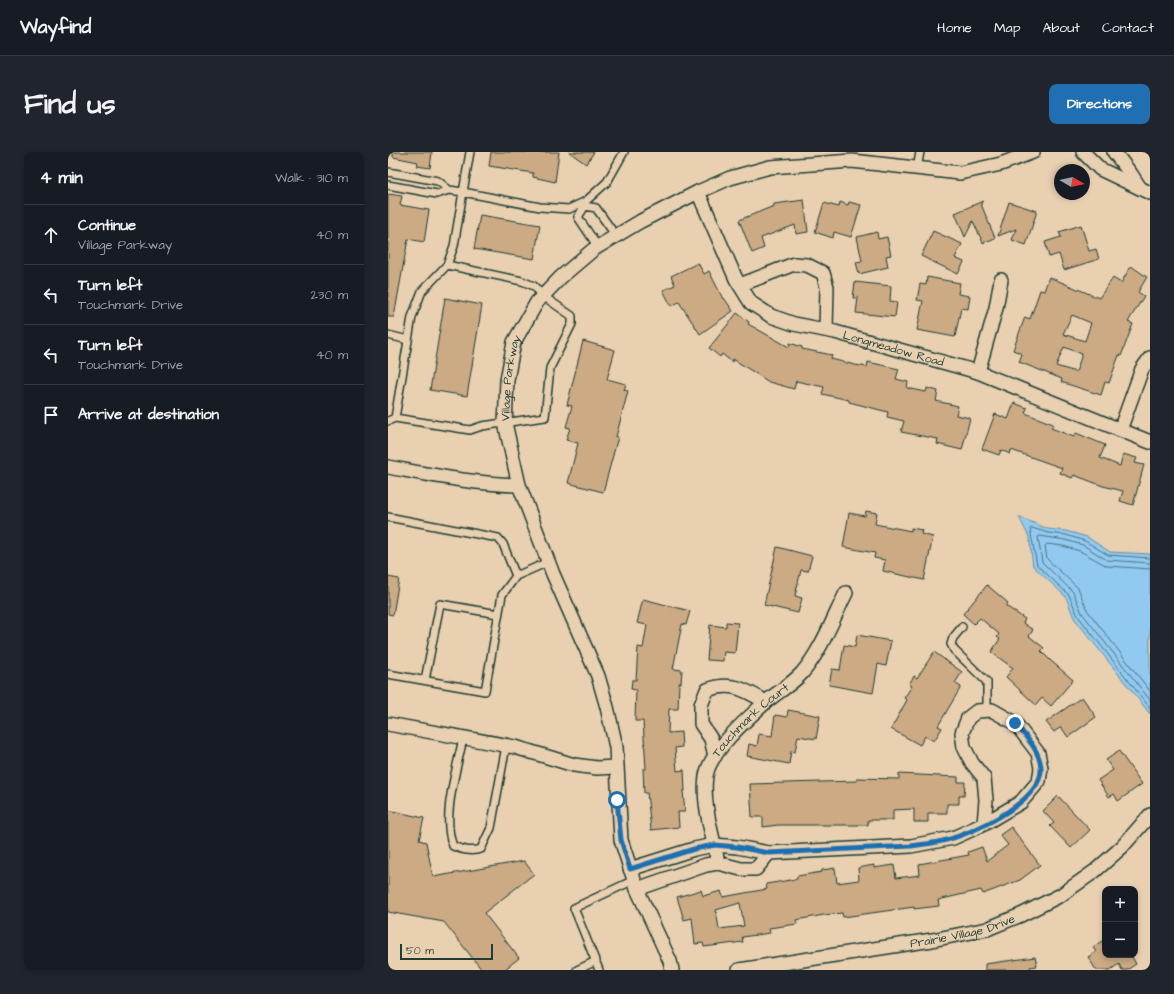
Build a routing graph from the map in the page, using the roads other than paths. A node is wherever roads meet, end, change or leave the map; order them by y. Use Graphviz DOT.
graph roads {
  1 [pos="470,152"];
  2 [pos="624,152"];
  3 [pos="920,152"];
  4 [pos="1033,152"];
  5 [pos="1082,152"];
  6 [pos="1114,152"];
  7 [pos="917,169"];
  8 [pos="388,172"];
  9 [pos="388,185"];
  10 [pos="449,190"];
  11 [pos="1145,191"];
  12 [pos="462,192"];
  13 [pos="698,192"];
  14 [pos="584,204"];
  15 [pos="616,236"];
  16 [pos="598,247"];
  17 [pos="447,265"];
  18 [pos="1001,280"];
  19 [pos="740,286"];
  20 [pos="543,296"];
  21 [pos="826,330"];
  22 [pos="388,335"];
  23 [pos="408,340"];
  24 [pos="1150,358"];
  25 [pos="978,372"];
  26 [pos="392,419"];
  27 [pos="505,423"];
  28 [pos="1120,430"];
  29 [pos="1150,442"];
  30 [pos="388,468"];
  31 [pos="519,485"];
  32 [pos="388,517"];
  33 [pos="548,562"];
  34 [pos="516,576"];
  35 [pos="846,593"];
  36 [pos="498,614"];
  37 [pos="962,627"];
  38 [pos="388,674"];
  39 [pos="425,680"];
  40 [pos="766,702"];
  41 [pos="987,711"];
  42 [pos="388,724"];
  43 [pos="463,738"];
  44 [pos="506,746"];
  45 [pos="715,756"];
  46 [pos="616,767"];
  47 [pos="1150,815"];
  48 [pos="984,824"];
  49 [pos="715,845"];
  50 [pos="685,852"];
  51 [pos="769,853"];
  52 [pos="718,863"];
  53 [pos="691,870"];
  54 [pos="634,879"];
  55 [pos="596,961"];
  56 [pos="775,967"];
  57 [pos="577,970"];
  58 [pos="599,970"];
  59 [pos="672,970"];
  60 [pos="740,970"];
  1 -- 12 [label="lane"];
  2 -- 14 [label="lane"];
  3 -- 7 [label="lane"];
  4 -- 7 [label="street, Village Parkway"];
  5 -- 11 [label="street"];
  6 -- 11 [label="street"];
  7 -- 13 [label="street, Village Parkway"];
  8 -- 10 [label="lane"];
  9 -- 10 [label="lane"];
  10 -- 12 [label="lane"];
  12 -- 14 [label="lane"];
  12 -- 17 [label="lane"];
  13 -- 15 [label="street, Village Parkway"];
  13 -- 19 [label="street, Longmeadow Road"];
  14 -- 15 [label="lane"];
  14 -- 16 [label="lane"];
  15 -- 16 [label="street, Village Parkway"];
  16 -- 20 [label="street, Village Parkway"];
  17 -- 20 [label="lane"];
  17 -- 23 [label="lane"];
  18 -- 25 [label="street"];
  19 -- 21 [label="street, Longmeadow Road"];
  19 -- 21 [label="street"];
  20 -- 27 [label="street, Village Parkway"];
  20 -- 27 [label="lane"];
  21 -- 25 [label="street, Longmeadow Road"];
  22 -- 23 [label="lane"];
  23 -- 26 [label="lane"];
  24 -- 28 [label="street"];
  25 -- 28 [label="street, Longmeadow Road"];
  26 -- 27 [label="lane"];
  27 -- 31 [label="street, Village Parkway"];
  28 -- 29 [label="street, Longmeadow Road"];
  30 -- 31 [label="street"];
  31 -- 33 [label="street, Village Parkway"];
  32 -- 34 [label="lane"];
  33 -- 34 [label="lane"];
  33 -- 46 [label="street, Village Parkway"];
  34 -- 36 [label="lane"];
  35 -- 40 [label="street, Touchmark Court"];
  36 -- 39 [label="lane"];
  36 -- 39 [label="lane"];
  37 -- 41 [label="lane"];
  38 -- 39 [label="lane"];
  40 -- 45 [label="street, Touchmark Court"];
  40 -- 45 [label="street"];
  41 -- 48 [label="street"];
  41 -- 48 [label="street"];
  42 -- 43 [label="street"];
  43 -- 44 [label="street"];
  43 -- 44 [label="lane"];
  44 -- 46 [label="street"];
  45 -- 49 [label="street, Touchmark Court"];
  46 -- 54 [label="street, Village Parkway"];
  47 -- 56 [label="street, Prairie Village Drive"];
  48 -- 51 [label="street"];
  49 -- 50 [label="street"];
  49 -- 51 [label="street"];
  49 -- 52 [label="street, Touchmark Court"];
  50 -- 53 [label="street"];
  50 -- 54 [label="street"];
  51 -- 52 [label="street"];
  52 -- 53 [label="street"];
  53 -- 54 [label="street"];
  54 -- 55 [label="lane"];
  54 -- 59 [label="street, Village Parkway"];
  55 -- 57 [label="lane"];
  55 -- 58 [label="lane"];
  56 -- 60 [label="street, Prairie Village Drive"];
}
